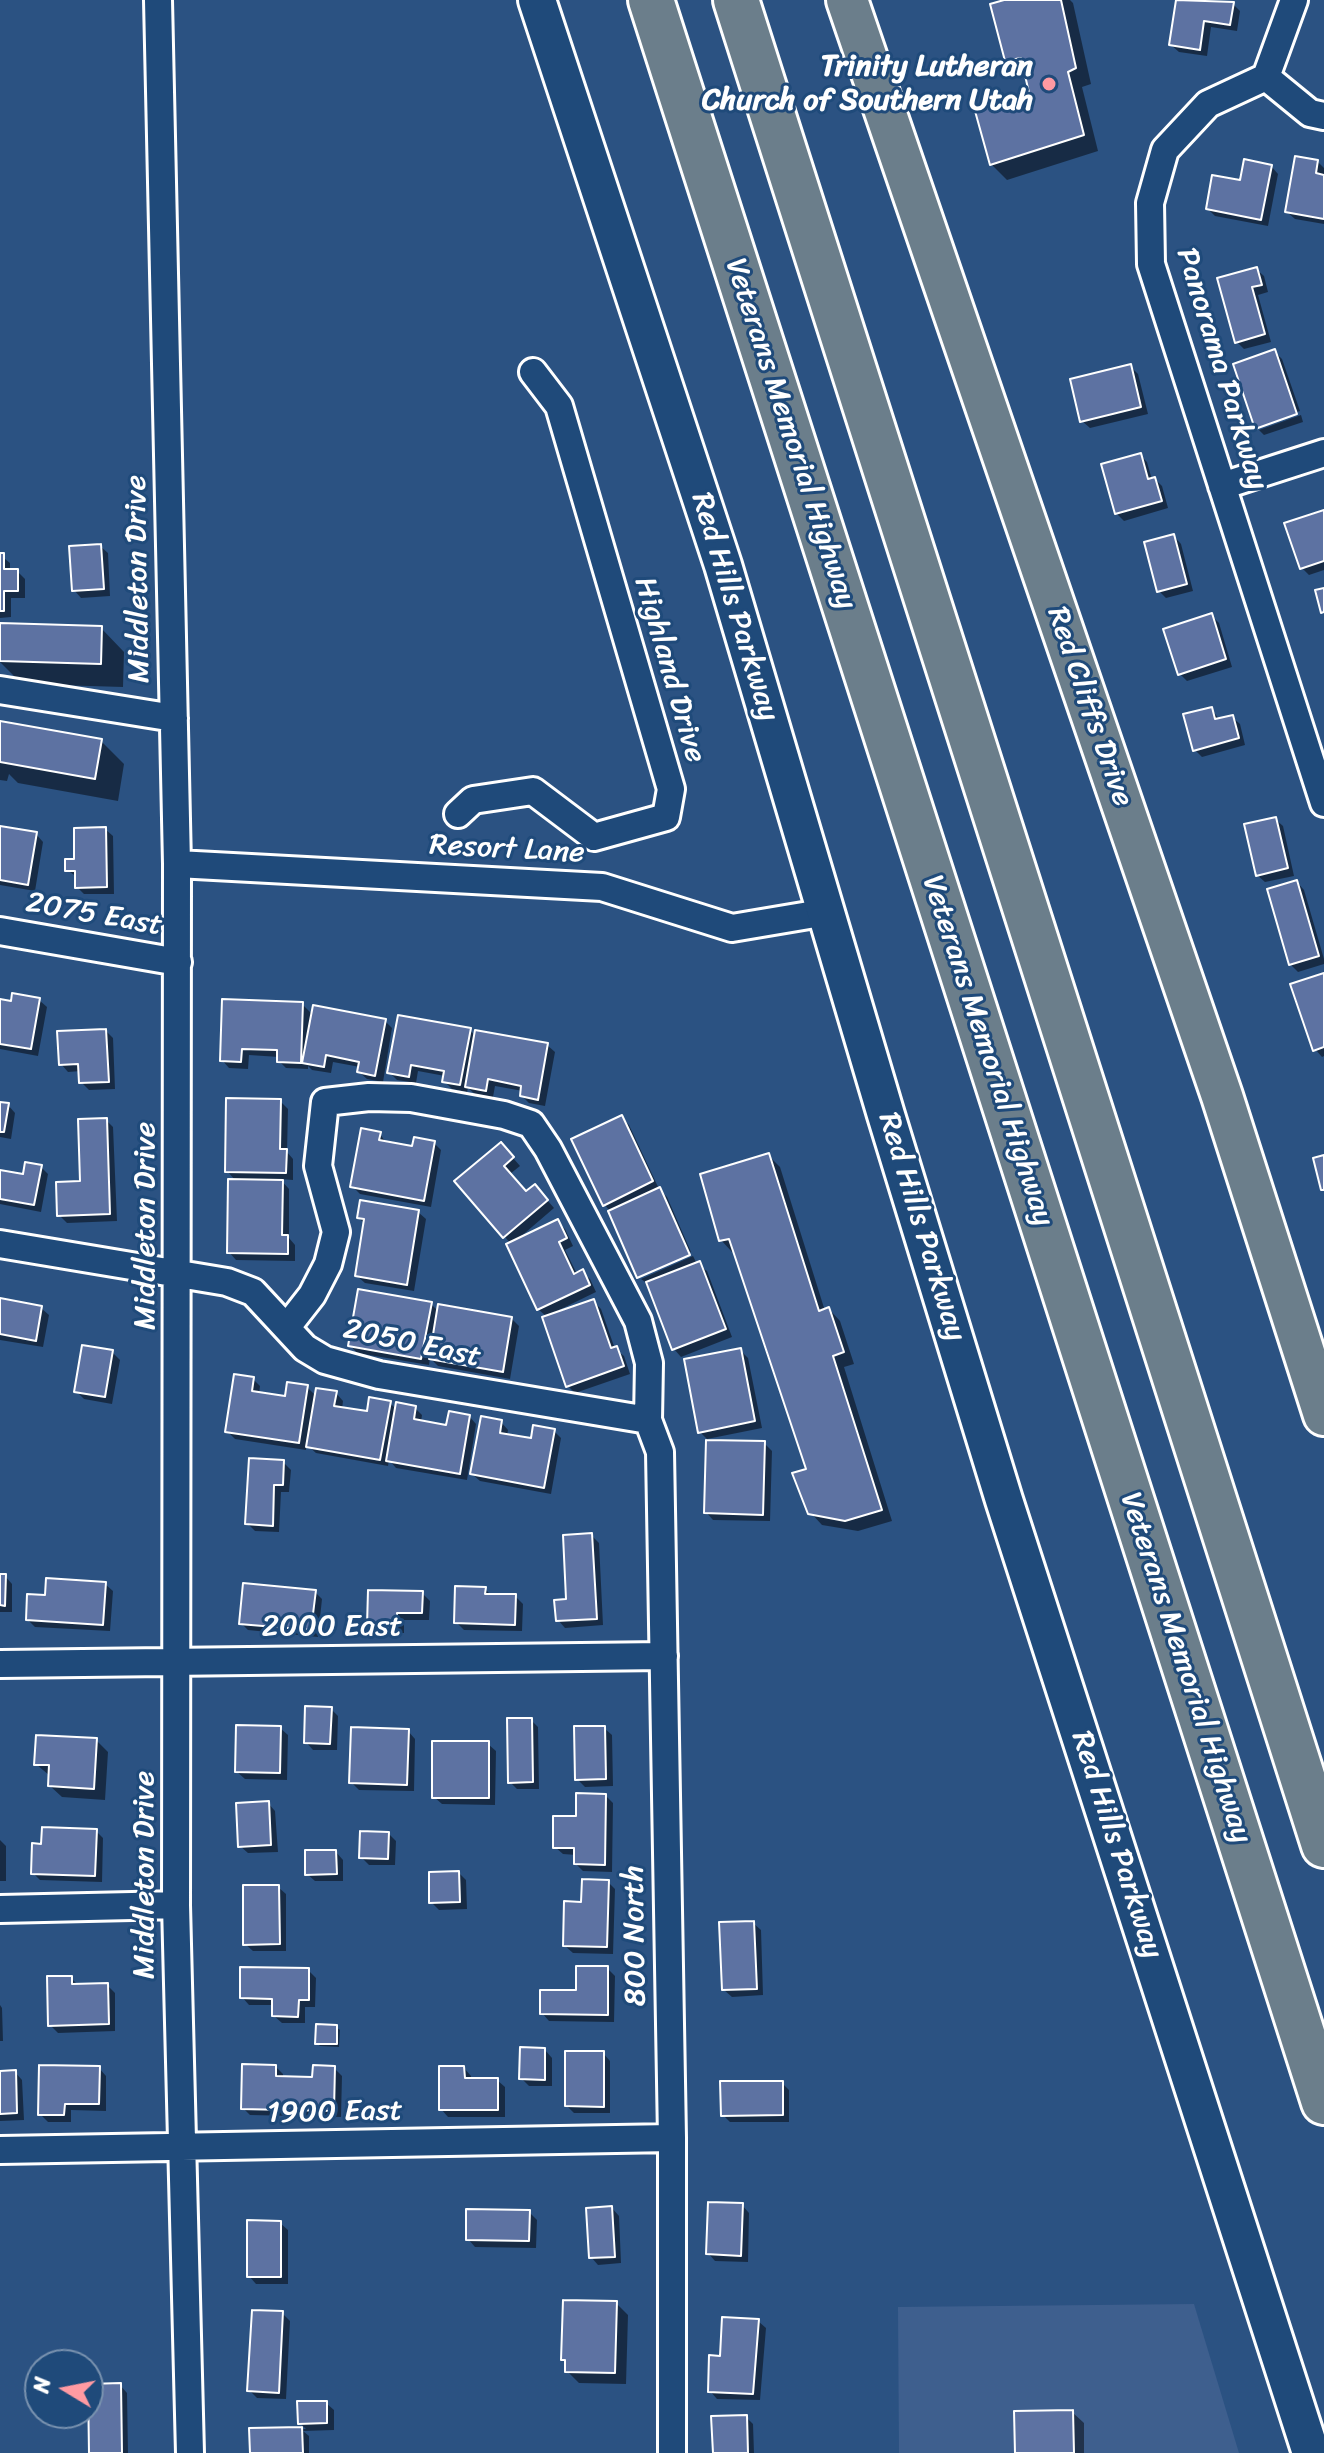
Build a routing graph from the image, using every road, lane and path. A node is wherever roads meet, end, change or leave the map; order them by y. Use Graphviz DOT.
graph roads {
  1 [pos="158,0"];
  2 [pos="537,0"];
  3 [pos="651,0"];
  4 [pos="736,0"];
  5 [pos="847,0"];
  6 [pos="1294,0"];
  7 [pos="1266,77"];
  8 [pos="1324,116"];
  9 [pos="533,372"];
  10 [pos="1324,453"];
  11 [pos="1222,486"];
  12 [pos="0,690"];
  13 [pos="174,718"];
  14 [pos="1324,803"];
  15 [pos="458,814"];
  16 [pos="177,864"];
  17 [pos="827,912"];
  18 [pos="0,931"];
  19 [pos="178,962"];
  20 [pos="0,1244"];
  21 [pos="178,1273"];
  22 [pos="287,1327"];
  23 [pos="1324,1415"];
  24 [pos="648,1420"];
  25 [pos="664,1656"];
  26 [pos="176,1660"];
  27 [pos="0,1664"];
  28 [pos="1324,1845"];
  29 [pos="176,1905"];
  30 [pos="0,1909"];
  31 [pos="1324,2102"];
  32 [pos="672,2138"];
  33 [pos="181,2148"];
  34 [pos="0,2150"];
  35 [pos="190,2453"];
  36 [pos="672,2453"];
  37 [pos="1311,2453"];
  1 -- 13 [label="street, Middleton Drive"];
  2 -- 17 [label="main road, Red Hills Parkway"];
  3 -- 31 [label="highway, Veterans Memorial Highway"];
  4 -- 28 [label="highway"];
  5 -- 23 [label="main road, Red Cliffs Drive"];
  6 -- 7 [label="street"];
  7 -- 8 [label="street"];
  7 -- 11 [label="street, Panorama Parkway"];
  9 -- 15 [label="street, Highland Drive"];
  10 -- 11 [label="street"];
  11 -- 14 [label="street, Panorama Parkway"];
  12 -- 13 [label="street"];
  13 -- 16 [label="street, Middleton Drive"];
  16 -- 17 [label="street, Resort Lane"];
  16 -- 19 [label="street, Middleton Drive"];
  17 -- 37 [label="main road, Red Hills Parkway"];
  18 -- 19 [label="street, 2075 East"];
  19 -- 21 [label="street, Middleton Drive"];
  20 -- 21 [label="street, 2050 East"];
  21 -- 22 [label="street, 2050 East"];
  21 -- 26 [label="street, Middleton Drive"];
  22 -- 24 [label="street, 2050 East"];
  22 -- 24 [label="street, 800 North"];
  24 -- 25 [label="street, 800 North"];
  25 -- 26 [label="street, 2000 East"];
  25 -- 32 [label="street, 800 North"];
  26 -- 27 [label="street, 2000 East"];
  26 -- 29 [label="street, Middleton Drive"];
  29 -- 30 [label="street"];
  29 -- 33 [label="street, Middleton Drive"];
  32 -- 33 [label="street, 1900 East"];
  32 -- 36 [label="street, 800 North"];
  33 -- 34 [label="street, 1900 East"];
  33 -- 35 [label="street, Middleton Drive"];
}
